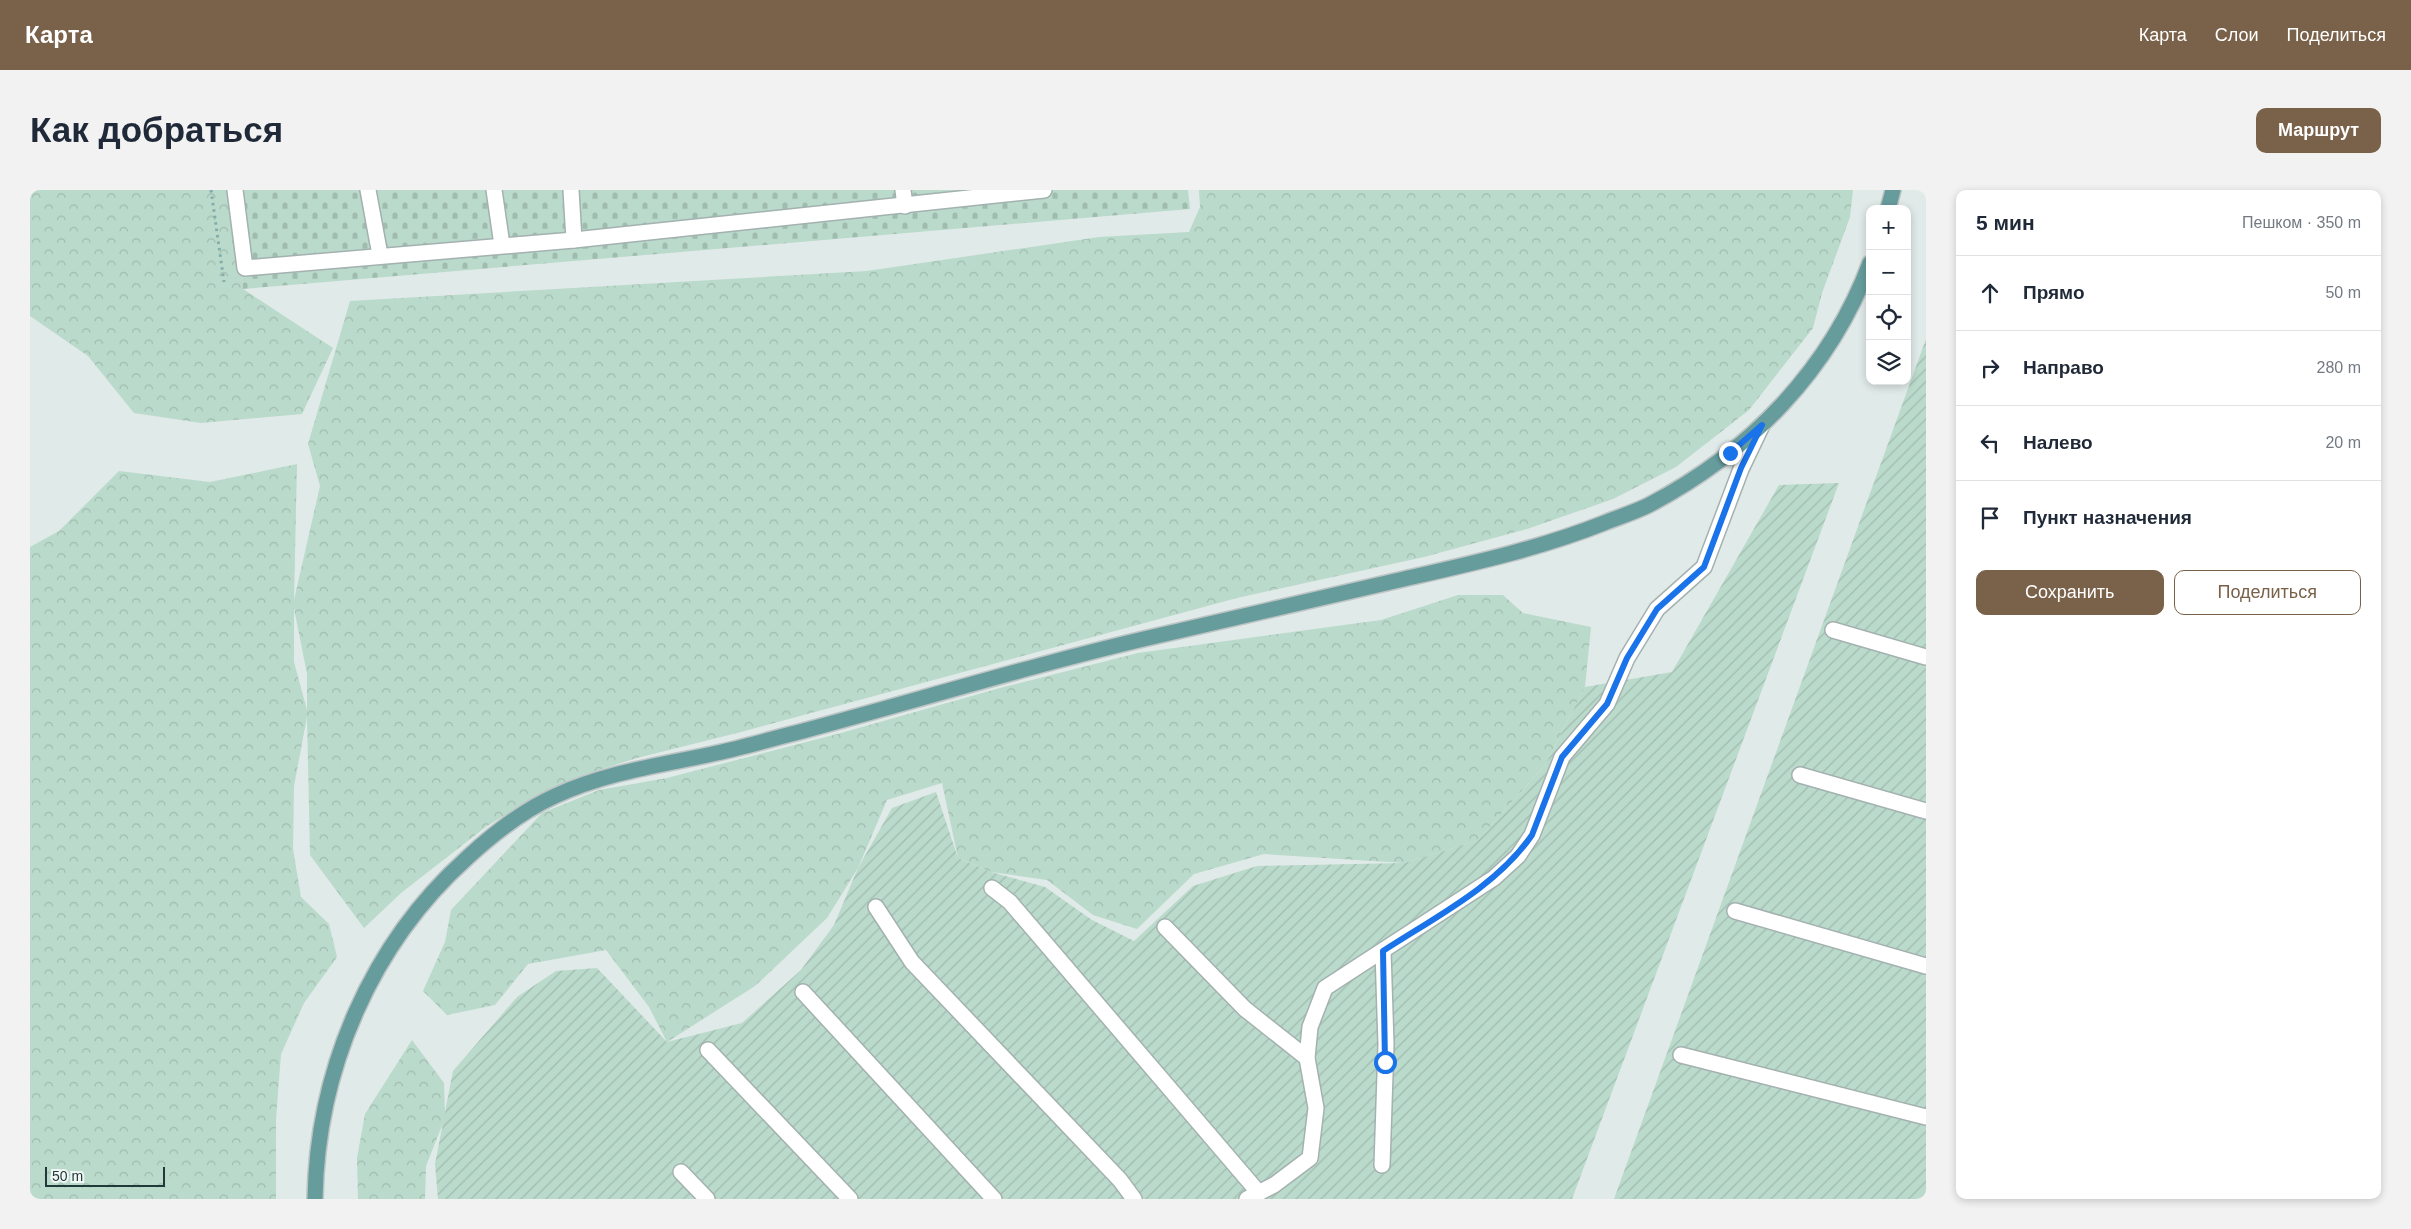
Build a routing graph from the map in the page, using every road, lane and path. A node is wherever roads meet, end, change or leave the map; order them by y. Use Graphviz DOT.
graph roads {
  1 [pos="211,190"];
  2 [pos="235,190"];
  3 [pos="368,190"];
  4 [pos="494,190"];
  5 [pos="571,190"];
  6 [pos="903,190"];
  7 [pos="1044,190"];
  8 [pos="1893,190"];
  9 [pos="1889,205"];
  10 [pos="905,206"];
  11 [pos="574,240"];
  12 [pos="502,245"];
  13 [pos="380,255"];
  14 [pos="1866,272"];
  15 [pos="224,282"];
  16 [pos="1762,425"];
  17 [pos="1833,630"];
  18 [pos="1926,657"];
  19 [pos="1800,775"];
  20 [pos="1926,810"];
  21 [pos="992,888"];
  22 [pos="876,908"];
  23 [pos="1735,911"];
  24 [pos="1165,926"];
  25 [pos="1383,951"];
  26 [pos="1926,966"];
  27 [pos="803,992"];
  28 [pos="708,1050"];
  29 [pos="1681,1055"];
  30 [pos="1307,1058"];
  31 [pos="1926,1117"];
  32 [pos="1382,1165"];
  33 [pos="681,1172"];
  34 [pos="1253,1196"];
  35 [pos="315,1199"];
  36 [pos="707,1199"];
  37 [pos="850,1199"];
  38 [pos="994,1199"];
  39 [pos="1134,1199"];
  1 -- 15 [label="path"];
  2 -- 13 [label="lane"];
  3 -- 13 [label="lane"];
  4 -- 12 [label="lane"];
  5 -- 11 [label="lane"];
  6 -- 10 [label="lane"];
  7 -- 10 [label="lane"];
  8 -- 9 [label="main road"];
  10 -- 11 [label="lane"];
  11 -- 12 [label="lane"];
  12 -- 13 [label="lane"];
  14 -- 16 [label="main road"];
  16 -- 25 [label="lane"];
  16 -- 35 [label="main road"];
  17 -- 18 [label="lane"];
  19 -- 20 [label="lane"];
  21 -- 34 [label="lane"];
  22 -- 39 [label="lane"];
  23 -- 26 [label="lane"];
  24 -- 30 [label="lane"];
  25 -- 30 [label="lane"];
  25 -- 32 [label="lane"];
  27 -- 38 [label="lane"];
  28 -- 37 [label="lane"];
  29 -- 31 [label="lane"];
  30 -- 34 [label="lane"];
  33 -- 36 [label="lane"];
}
